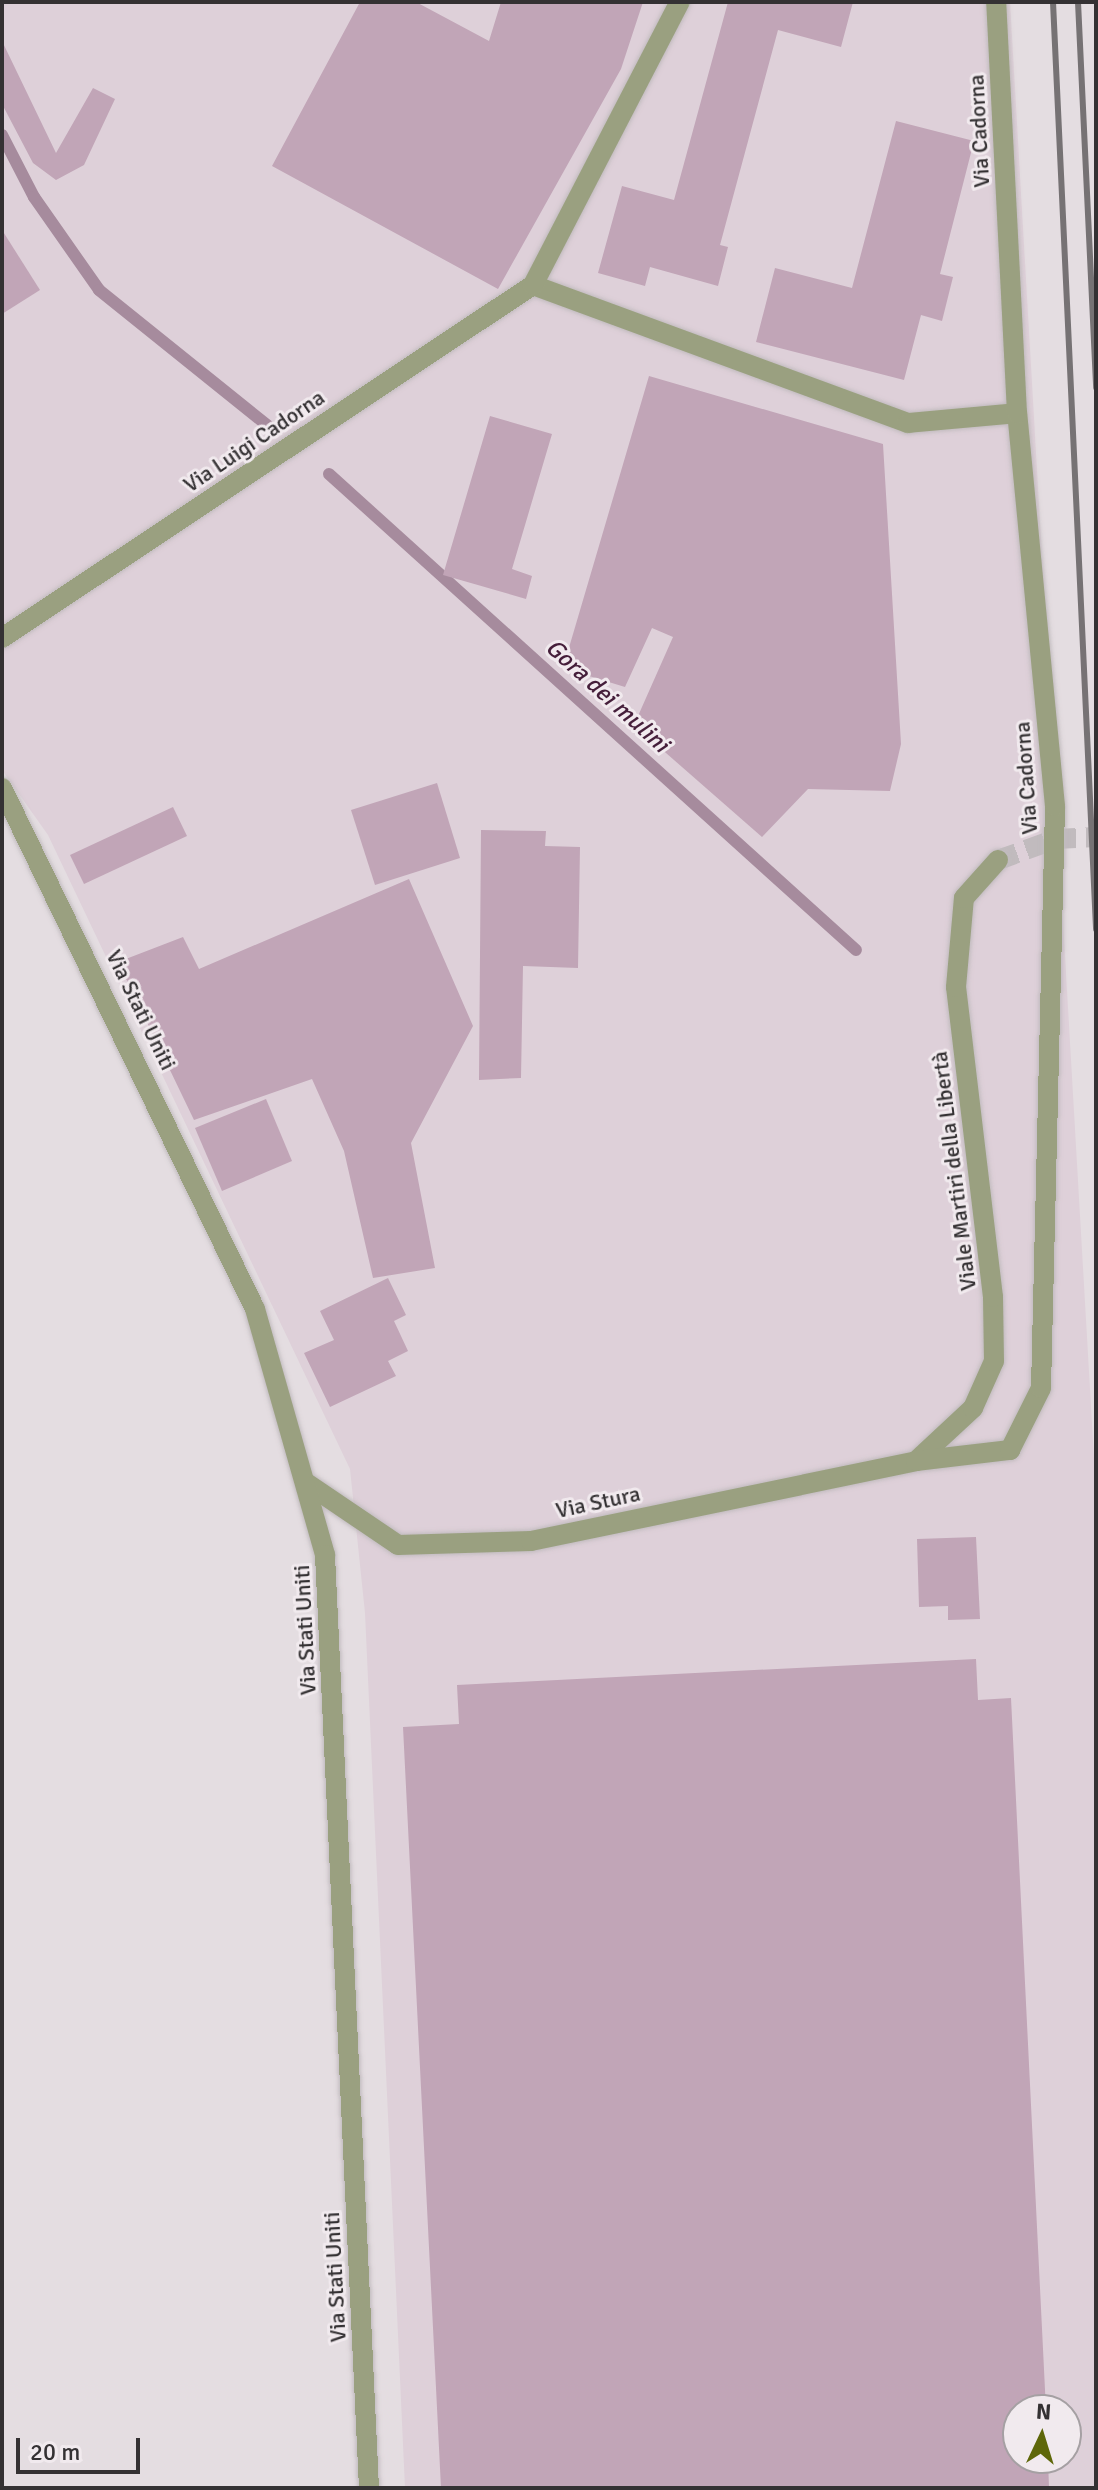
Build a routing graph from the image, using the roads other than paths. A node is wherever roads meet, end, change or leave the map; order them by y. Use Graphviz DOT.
graph roads {
  1 [pos="680,2"];
  2 [pos="996,2"];
  3 [pos="533,285"];
  4 [pos="1017,413"];
  5 [pos="2,638"];
  6 [pos="2,788"];
  7 [pos="998,860"];
  8 [pos="916,1461"];
  9 [pos="305,1482"];
  10 [pos="369,2488"];
  1 -- 3 [label="street, Via Luigi Cadorna"];
  2 -- 4 [label="street, Via Cadorna"];
  3 -- 4 [label="street"];
  3 -- 5 [label="street, Via Luigi Cadorna"];
  4 -- 8 [label="street, Via Cadorna"];
  6 -- 9 [label="street, Via Stati Uniti"];
  7 -- 8 [label="street, Viale Martiri della Libertà"];
  8 -- 9 [label="street, Via Stura"];
  9 -- 10 [label="street, Via Stati Uniti"];
}
